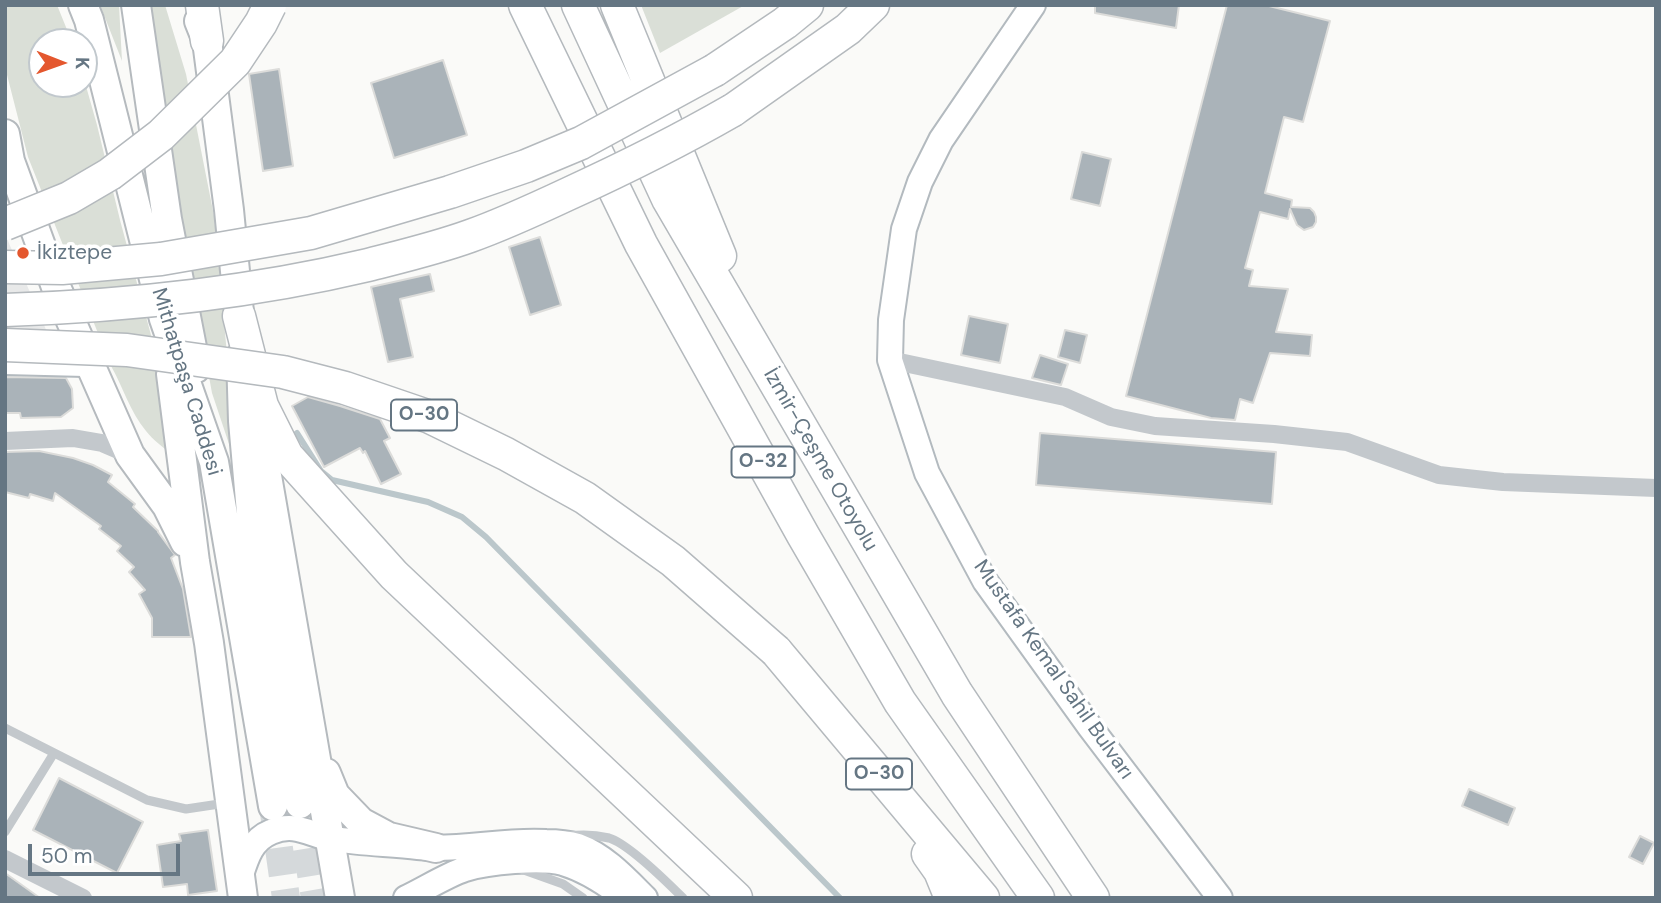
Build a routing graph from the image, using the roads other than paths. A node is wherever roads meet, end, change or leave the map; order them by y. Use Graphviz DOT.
graph roads {
  1 [pos="83,5"];
  2 [pos="136,5"];
  3 [pos="192,5"];
  4 [pos="202,5"];
  5 [pos="270,5"];
  6 [pos="526,5"];
  7 [pos="578,5"];
  8 [pos="617,5"];
  9 [pos="807,5"];
  10 [pos="873,5"];
  11 [pos="1033,5"];
  12 [pos="207,41"];
  13 [pos="7,151"];
  14 [pos="5,224"];
  15 [pos="5,267"];
  16 [pos="5,310"];
  17 [pos="239,316"];
  18 [pos="163,319"];
  19 [pos="5,345"];
  20 [pos="890,360"];
  21 [pos="5,362"];
  22 [pos="90,364"];
  23 [pos="764,364"];
  24 [pos="5,441"];
  25 [pos="130,455"];
  26 [pos="214,462"];
  27 [pos="1656,488"];
  28 [pos="195,562"];
  29 [pos="776,651"];
  30 [pos="5,728"];
  31 [pos="313,742"];
  32 [pos="54,753"];
  33 [pos="230,803"];
  34 [pos="5,832"];
  35 [pos="331,839"];
  36 [pos="527,841"];
  37 [pos="436,848"];
  38 [pos="5,859"];
  39 [pos="503,862"];
  40 [pos="241,888"];
  41 [pos="83,898"];
  42 [pos="340,898"];
  43 [pos="406,898"];
  44 [pos="583,898"];
  45 [pos="625,898"];
  46 [pos="645,898"];
  47 [pos="683,898"];
  48 [pos="736,898"];
  49 [pos="951,898"];
  50 [pos="983,898"];
  51 [pos="1038,898"];
  52 [pos="1093,898"];
  53 [pos="1220,898"];
  1 -- 18 [label="main road, Mithatpaşa Caddesi"];
  2 -- 26 [label="main road"];
  3 -- 12 [label="main road, Mithatpaşa Caddesi"];
  4 -- 12 [label="highway"];
  5 -- 14 [label="highway, bridge"];
  6 -- 51 [label="highway, O-32"];
  7 -- 23 [label="highway, İzmir-Çeşme Otoyolu / O-32"];
  8 -- 23 [label="highway"];
  9 -- 15 [label="highway, bridge"];
  10 -- 16 [label="highway, bridge"];
  11 -- 20 [label="main road, Mustafa Kemal Sahil Bulvarı"];
  12 -- 17 [label="main road, Mithatpaşa Caddesi"];
  13 -- 22 [label="main road"];
  17 -- 26 [label="main road, Mithatpaşa Caddesi"];
  17 -- 31 [label="main road"];
  17 -- 48 [label="highway"];
  18 -- 26 [label="main road, Mithatpaşa Caddesi"];
  18 -- 28 [label="main road"];
  19 -- 29 [label="highway, O-30, bridge"];
  20 -- 27 [label="street"];
  20 -- 53 [label="main road, Mustafa Kemal Sahil Bulvarı"];
  21 -- 22 [label="main road"];
  22 -- 25 [label="main road"];
  23 -- 52 [label="highway, İzmir-Çeşme Otoyolu / O-32"];
  24 -- 25 [label="street"];
  25 -- 28 [label="main road"];
  28 -- 33 [label="main road"];
  29 -- 49 [label="highway"];
  29 -- 50 [label="highway, O-30"];
  30 -- 32 [label="lane"];
  31 -- 35 [label="main road"];
  31 -- 37 [label="main road"];
  32 -- 33 [label="lane"];
  32 -- 34 [label="lane"];
  33 -- 40 [label="main road"];
  35 -- 37 [label="main road"];
  35 -- 40 [label="main road"];
  35 -- 42 [label="main road"];
  36 -- 37 [label="main road"];
  36 -- 46 [label="main road"];
  36 -- 47 [label="lane"];
  38 -- 41 [label="street"];
  39 -- 43 [label="main road"];
  39 -- 44 [label="lane"];
  39 -- 45 [label="main road"];
}
